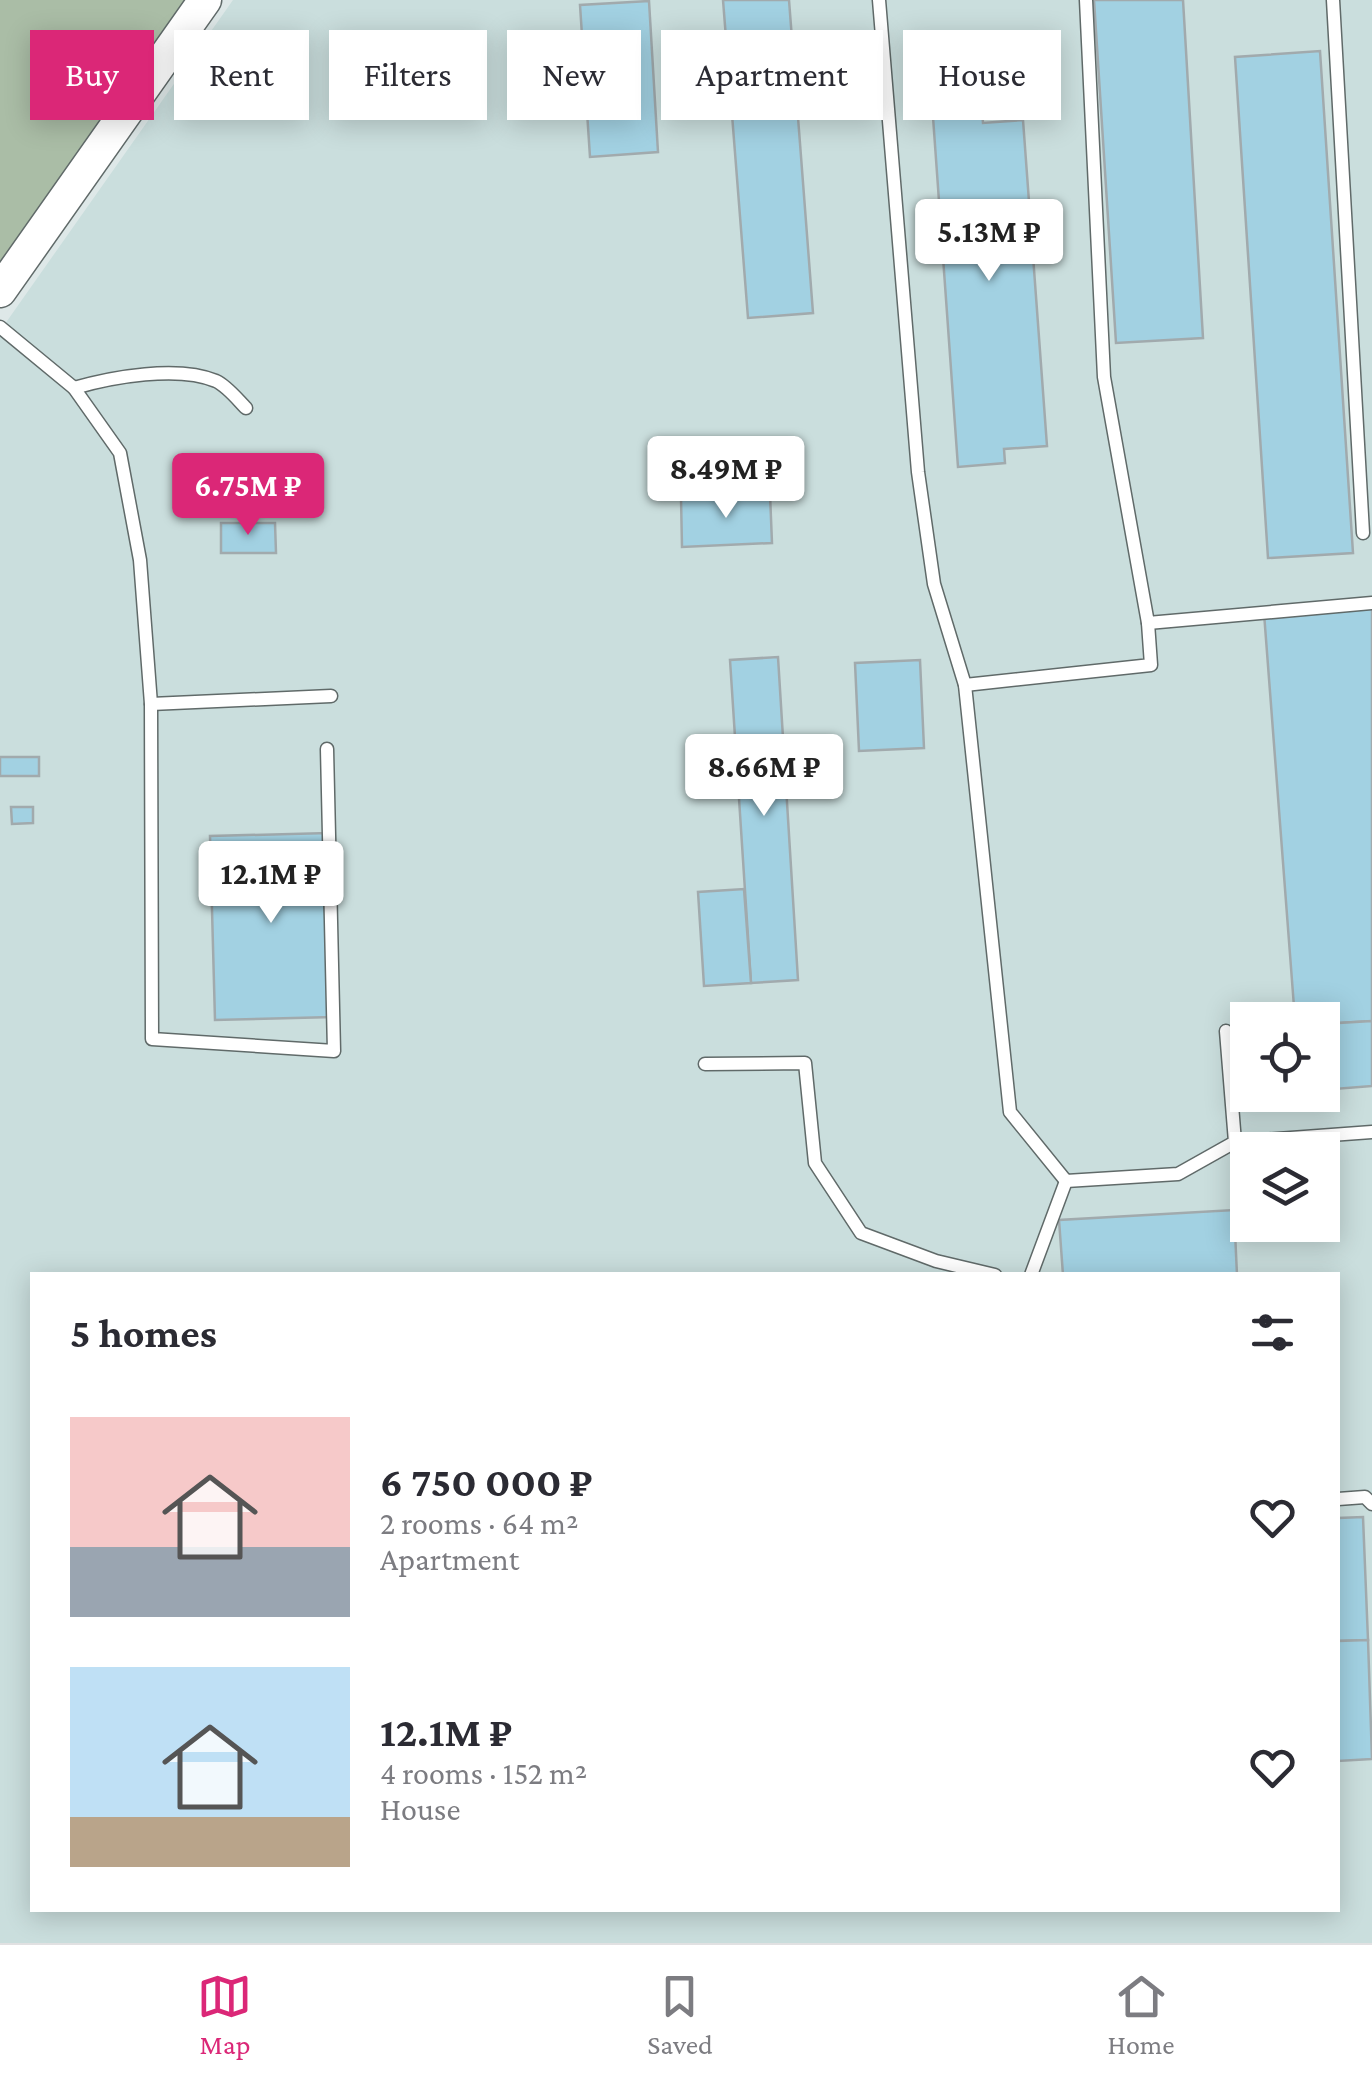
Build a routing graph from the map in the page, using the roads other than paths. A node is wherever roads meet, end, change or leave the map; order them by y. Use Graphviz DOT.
graph roads {
  1 [pos="205,0"];
  2 [pos="879,0"];
  3 [pos="1086,0"];
  4 [pos="1333,0"];
  5 [pos="0,292"];
  6 [pos="0,328"];
  7 [pos="74,388"];
  8 [pos="246,408"];
  9 [pos="1363,533"];
  10 [pos="1372,603"];
  11 [pos="1148,623"];
  12 [pos="965,685"];
  13 [pos="331,696"];
  14 [pos="151,704"];
  15 [pos="326,750"];
  16 [pos="1226,1031"];
  17 [pos="705,1064"];
  18 [pos="1234,1132"];
  19 [pos="1372,1132"];
  20 [pos="1340,1134"];
  21 [pos="1230,1145"];
  22 [pos="1066,1181"];
  23 [pos="982,1272"];
  24 [pos="1032,1272"];
  25 [pos="1340,1499"];
  26 [pos="1372,1504"];
  1 -- 5 [label="street"];
  2 -- 12 [label="lane"];
  3 -- 11 [label="lane"];
  4 -- 9 [label="lane"];
  6 -- 7 [label="lane"];
  7 -- 8 [label="lane"];
  7 -- 14 [label="lane"];
  10 -- 11 [label="lane"];
  11 -- 12 [label="lane"];
  12 -- 22 [label="lane"];
  13 -- 14 [label="lane"];
  14 -- 15 [label="lane"];
  16 -- 18 [label="lane"];
  17 -- 23 [label="lane"];
  19 -- 20 [label="lane"];
  21 -- 22 [label="lane"];
  22 -- 24 [label="lane"];
  25 -- 26 [label="lane"];
}
